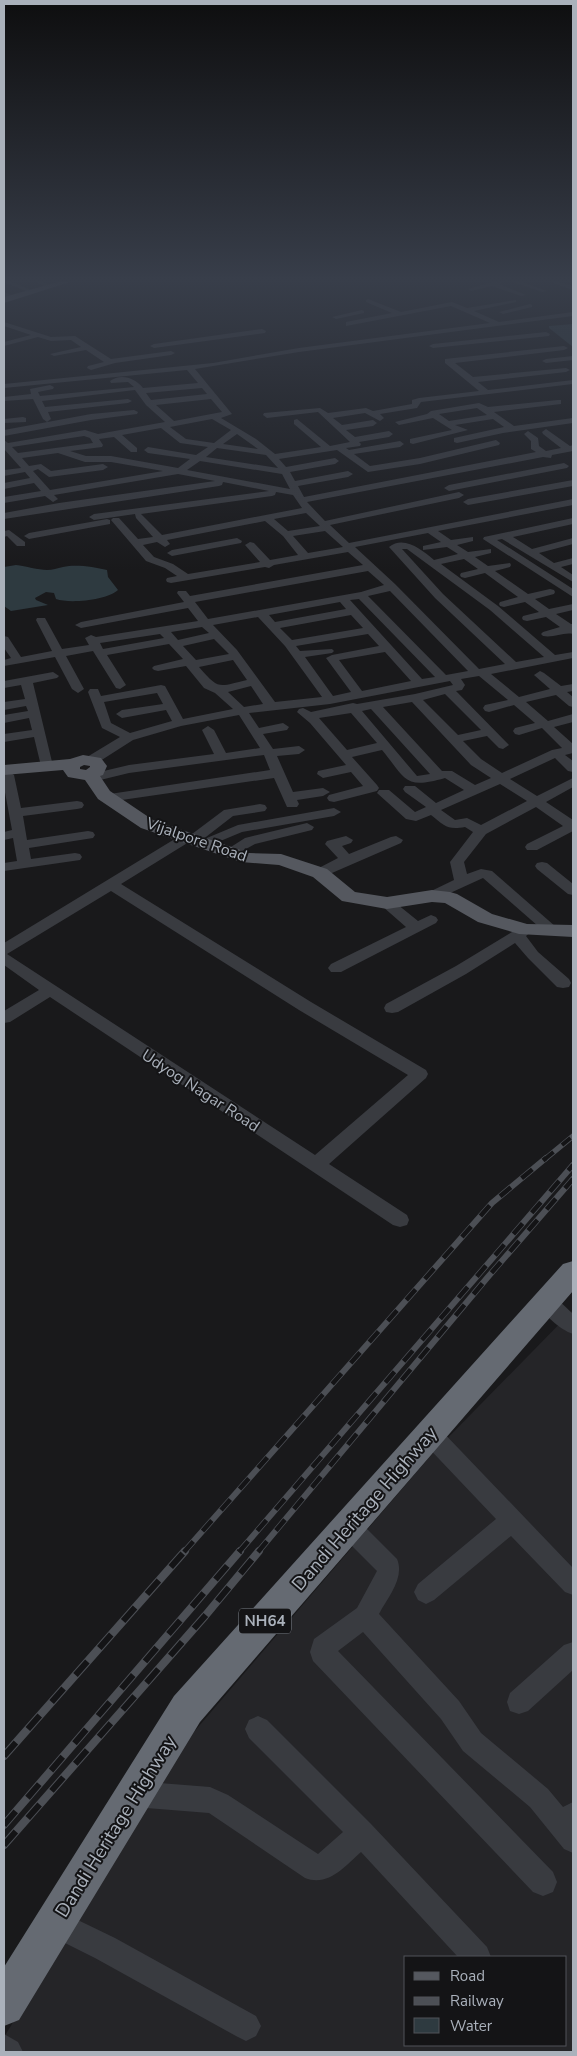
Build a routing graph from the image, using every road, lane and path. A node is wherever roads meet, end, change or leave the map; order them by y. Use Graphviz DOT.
graph roads {
  1 [pos="90,378"];
  2 [pos="143,378"];
  3 [pos="199,378"];
  4 [pos="491,378"];
  5 [pos="523,378"];
  6 [pos="544,378"];
  7 [pos="132,380"];
  8 [pos="472,380"];
  9 [pos="103,382"];
  10 [pos="573,382"];
  11 [pos="552,384"];
  12 [pos="8,385"];
  13 [pos="204,385"];
  14 [pos="536,386"];
  15 [pos="140,390"];
  16 [pos="110,391"];
  17 [pos="486,392"];
  18 [pos="544,393"];
  19 [pos="214,396"];
  20 [pos="446,396"];
  21 [pos="15,398"];
  22 [pos="36,398"];
  23 [pos="4,399"];
  24 [pos="128,401"];
  25 [pos="480,401"];
  26 [pos="117,402"];
  27 [pos="149,403"];
  28 [pos="460,408"];
  29 [pos="42,410"];
  30 [pos="267,415"];
  31 [pos="434,415"];
  32 [pos="494,415"];
  33 [pos="327,416"];
  34 [pos="214,417"];
  35 [pos="515,417"];
  36 [pos="375,418"];
  37 [pos="47,419"];
  38 [pos="22,420"];
  39 [pos="82,420"];
  40 [pos="4,421"];
  41 [pos="573,421"];
  42 [pos="184,422"];
  43 [pos="297,422"];
  44 [pos="399,422"];
  45 [pos="103,424"];
  46 [pos="447,424"];
  47 [pos="167,425"];
  48 [pos="341,428"];
  49 [pos="511,428"];
  50 [pos="573,428"];
  51 [pos="142,429"];
  52 [pos="237,430"];
  53 [pos="479,431"];
  54 [pos="546,432"];
  55 [pos="4,433"];
  56 [pos="115,434"];
  57 [pos="389,434"];
  58 [pos="528,434"];
  59 [pos="202,437"];
  60 [pos="457,437"];
  61 [pos="93,438"];
  62 [pos="353,440"];
  63 [pos="413,441"];
  64 [pos="496,443"];
  65 [pos="5,444"];
  66 [pos="400,444"];
  67 [pos="162,445"];
  68 [pos="215,446"];
  69 [pos="425,446"];
  70 [pos="327,448"];
  71 [pos="470,449"];
  72 [pos="57,450"];
  73 [pos="134,450"];
  74 [pos="148,450"];
  75 [pos="343,450"];
  76 [pos="268,451"];
  77 [pos="572,451"];
  78 [pos="543,453"];
  79 [pos="400,454"];
  80 [pos="16,457"];
  81 [pos="198,458"];
  82 [pos="4,459"];
  83 [pos="111,459"];
  84 [pos="554,460"];
  85 [pos="357,461"];
  86 [pos="335,462"];
  87 [pos="489,464"];
  88 [pos="120,465"];
  89 [pos="476,466"];
  90 [pos="64,468"];
  91 [pos="27,469"];
  92 [pos="366,469"];
  93 [pos="570,469"];
  94 [pos="180,471"];
  95 [pos="284,471"];
  96 [pos="4,473"];
  97 [pos="348,474"];
  98 [pos="430,474"];
  99 [pos="129,478"];
  100 [pos="497,479"];
  101 [pos="37,480"];
  102 [pos="233,481"];
  103 [pos="393,482"];
  104 [pos="573,483"];
  105 [pos="381,484"];
  106 [pos="4,486"];
  107 [pos="75,487"];
  108 [pos="449,488"];
  109 [pos="361,489"];
  110 [pos="47,492"];
  111 [pos="294,492"];
  112 [pos="459,495"];
  113 [pos="371,496"];
  114 [pos="320,497"];
  115 [pos="4,500"];
  116 [pos="202,502"];
  117 [pos="253,502"];
  118 [pos="468,502"];
  119 [pos="573,502"];
  120 [pos="62,509"];
  121 [pos="308,510"];
  122 [pos="223,514"];
  123 [pos="182,515"];
  124 [pos="4,516"];
  125 [pos="139,516"];
  126 [pos="356,517"];
  127 [pos="94,518"];
  128 [pos="268,518"];
  129 [pos="490,518"];
  130 [pos="116,520"];
  131 [pos="573,521"];
  132 [pos="322,523"];
  133 [pos="234,524"];
  134 [pos="289,524"];
  135 [pos="44,525"];
  136 [pos="78,527"];
  137 [pos="430,530"];
  138 [pos="198,531"];
  139 [pos="4,534"];
  140 [pos="286,534"];
  141 [pos="504,535"];
  142 [pos="29,536"];
  143 [pos="160,538"];
  144 [pos="385,538"];
  145 [pos="469,539"];
  146 [pos="244,540"];
  147 [pos="573,541"];
  148 [pos="135,543"];
  149 [pos="448,543"];
  150 [pos="21,544"];
  151 [pos="211,546"];
  152 [pos="349,547"];
  153 [pos="428,548"];
  154 [pos="483,548"];
  155 [pos="531,552"];
  156 [pos="462,553"];
  157 [pos="306,558"];
  158 [pos="213,560"];
  159 [pos="573,561"];
  160 [pos="433,563"];
  161 [pos="269,564"];
  162 [pos="506,565"];
  163 [pos="553,566"];
  164 [pos="370,567"];
  165 [pos="486,570"];
  166 [pos="222,572"];
  167 [pos="465,575"];
  168 [pos="187,578"];
  169 [pos="573,579"];
  170 [pos="521,581"];
  171 [pos="506,584"];
  172 [pos="391,586"];
  173 [pos="472,592"];
  174 [pos="550,592"];
  175 [pos="573,594"];
  176 [pos="362,595"];
  177 [pos="284,596"];
  178 [pos="342,598"];
  179 [pos="527,598"];
  180 [pos="189,602"];
  181 [pos="504,604"];
  182 [pos="490,605"];
  183 [pos="571,607"];
  184 [pos="354,611"];
  185 [pos="457,612"];
  186 [pos="261,613"];
  187 [pos="548,613"];
  188 [pos="527,618"];
  189 [pos="41,620"];
  190 [pos="205,623"];
  191 [pos="272,626"];
  192 [pos="572,629"];
  193 [pos="370,630"];
  194 [pos="547,634"];
  195 [pos="218,635"];
  196 [pos="170,638"];
  197 [pos="4,639"];
  198 [pos="289,644"];
  199 [pos="96,647"];
  200 [pos="388,648"];
  201 [pos="328,650"];
  202 [pos="232,652"];
  203 [pos="59,654"];
  204 [pos="297,656"];
  205 [pos="563,657"];
  206 [pos="18,661"];
  207 [pos="190,661"];
  208 [pos="4,663"];
  209 [pos="573,666"];
  210 [pos="515,667"];
  211 [pos="158,668"];
  212 [pos="480,673"];
  213 [pos="540,675"];
  214 [pos="53,676"];
  215 [pos="26,680"];
  216 [pos="254,682"];
  217 [pos="448,682"];
  218 [pos="419,683"];
  219 [pos="4,684"];
  220 [pos="120,685"];
  221 [pos="573,687"];
  222 [pos="78,689"];
  223 [pos="219,690"];
  224 [pos="559,691"];
  225 [pos="358,695"];
  226 [pos="415,698"];
  227 [pos="330,700"];
  228 [pos="31,701"];
  229 [pos="517,701"];
  230 [pos="573,703"];
  231 [pos="290,704"];
  232 [pos="373,704"];
  233 [pos="4,706"];
  234 [pos="170,706"];
  235 [pos="270,706"];
  236 [pos="353,707"];
  237 [pos="489,708"];
  238 [pos="242,710"];
  239 [pos="34,714"];
  240 [pos="122,714"];
  241 [pos="310,716"];
  242 [pos="573,718"];
  243 [pos="4,719"];
  244 [pos="179,723"];
  245 [pos="545,725"];
  246 [pos="283,727"];
  247 [pos="396,727"];
  248 [pos="208,730"];
  249 [pos="490,731"];
  250 [pos="519,731"];
  251 [pos="255,732"];
  252 [pos="374,732"];
  253 [pos="39,733"];
  254 [pos="129,737"];
  255 [pos="4,738"];
  256 [pos="454,740"];
  257 [pos="385,745"];
  258 [pos="503,745"];
  259 [pos="572,749"];
  260 [pos="299,750"];
  261 [pos="268,752"];
  262 [pos="556,753"];
  263 [pos="343,755"];
  264 [pos="222,756"];
  265 [pos="47,766"];
  266 [pos="71,766"];
  267 [pos="354,767"];
  268 [pos="573,768"];
  269 [pos="91,771"];
  270 [pos="278,773"];
  271 [pos="5,774"];
  272 [pos="323,774"];
  273 [pos="440,776"];
  274 [pos="502,779"];
  275 [pos="573,782"];
  276 [pos="410,789"];
  277 [pos="475,790"];
  278 [pos="384,793"];
  279 [pos="108,798"];
  280 [pos="330,801"];
  281 [pos="535,802"];
  282 [pos="77,805"];
  283 [pos="11,808"];
  284 [pos="260,808"];
  285 [pos="434,809"];
  286 [pos="573,826"];
  287 [pos="307,827"];
  288 [pos="481,831"];
  289 [pos="88,834"];
  290 [pos="4,836"];
  291 [pos="20,839"];
  292 [pos="196,840"];
  293 [pos="346,840"];
  294 [pos="396,840"];
  295 [pos="532,847"];
  296 [pos="230,852"];
  297 [pos="74,857"];
  298 [pos="348,860"];
  299 [pos="25,864"];
  300 [pos="542,866"];
  301 [pos="4,867"];
  302 [pos="320,873"];
  303 [pos="462,882"];
  304 [pos="112,885"];
  305 [pos="573,891"];
  306 [pos="432,896"];
  307 [pos="387,903"];
  308 [pos="432,920"];
  309 [pos="416,927"];
  310 [pos="551,930"];
  311 [pos="573,930"];
  312 [pos="521,933"];
  313 [pos="4,950"];
  314 [pos="4,958"];
  315 [pos="336,968"];
  316 [pos="563,983"];
  317 [pos="50,990"];
  318 [pos="392,1008"];
  319 [pos="4,1018"];
  320 [pos="316,1165"];
  321 [pos="400,1220"];
  322 [pos="573,1272"];
  323 [pos="547,1302"];
  324 [pos="573,1326"];
  325 [pos="430,1434"];
  326 [pos="512,1520"];
  327 [pos="348,1526"];
  328 [pos="573,1584"];
  329 [pos="426,1592"];
  330 [pos="365,1616"];
  331 [pos="573,1654"];
  332 [pos="519,1702"];
  333 [pos="258,1729"];
  334 [pos="134,1794"];
  335 [pos="573,1824"];
  336 [pos="362,1833"];
  337 [pos="542,1882"];
  338 [pos="55,1923"];
  339 [pos="477,1956"];
  340 [pos="4,2005"];
  341 [pos="246,2026"];
  342 [pos="4,2049"];
  343 [pos="8,2052"];
  1 -- 12 [label="street"];
  2 -- 7 [label="street"];
  3 -- 13 [label="street"];
  4 -- 8 [label="street"];
  5 -- 14 [label="street"];
  6 -- 11 [label="street"];
  7 -- 9 [label="street"];
  7 -- 15 [label="street"];
  8 -- 17 [label="street"];
  9 -- 16 [label="street"];
  9 -- 22 [label="street"];
  10 -- 11 [label="street"];
  11 -- 14 [label="street"];
  12 -- 21 [label="street"];
  13 -- 15 [label="street"];
  13 -- 19 [label="street"];
  14 -- 17 [label="street"];
  14 -- 18 [label="street"];
  15 -- 16 [label="street"];
  15 -- 27 [label="street"];
  16 -- 22 [label="street"];
  16 -- 26 [label="street"];
  17 -- 20 [label="street"];
  18 -- 25 [label="street"];
  18 -- 32 [label="street"];
  19 -- 27 [label="street"];
  19 -- 34 [label="street"];
  20 -- 28 [label="street"];
  20 -- 36 [label="street"];
  21 -- 22 [label="street"];
  21 -- 23 [label="street"];
  22 -- 29 [label="street"];
  24 -- 26 [label="street"];
  26 -- 29 [label="street"];
  27 -- 47 [label="street"];
  28 -- 31 [label="street"];
  28 -- 32 [label="street"];
  29 -- 37 [label="street"];
  30 -- 33 [label="street"];
  31 -- 44 [label="street"];
  31 -- 46 [label="street"];
  32 -- 35 [label="street"];
  32 -- 46 [label="street"];
  32 -- 49 [label="street"];
  33 -- 36 [label="street"];
  33 -- 48 [label="street"];
  34 -- 42 [label="street"];
  34 -- 52 [label="street"];
  36 -- 48 [label="street"];
  38 -- 40 [label="street"];
  39 -- 51 [label="street"];
  39 -- 55 [label="street"];
  39 -- 61 [label="street"];
  41 -- 49 [label="street"];
  42 -- 47 [label="street"];
  42 -- 59 [label="street"];
  43 -- 70 [label="street"];
  45 -- 56 [label="street"];
  46 -- 60 [label="street"];
  47 -- 51 [label="street"];
  47 -- 68 [label="street"];
  48 -- 62 [label="street"];
  49 -- 53 [label="street"];
  50 -- 54 [label="street"];
  51 -- 56 [label="street"];
  51 -- 67 [label="street"];
  52 -- 68 [label="street"];
  52 -- 76 [label="street"];
  53 -- 58 [label="street"];
  53 -- 60 [label="street"];
  54 -- 58 [label="street"];
  54 -- 77 [label="street"];
  56 -- 61 [label="street"];
  56 -- 73 [label="street"];
  57 -- 62 [label="street"];
  58 -- 78 [label="street"];
  60 -- 63 [label="street"];
  60 -- 69 [label="street"];
  60 -- 71 [label="street"];
  61 -- 65 [label="street"];
  61 -- 72 [label="street"];
  61 -- 83 [label="street"];
  62 -- 75 [label="street"];
  64 -- 71 [label="street"];
  65 -- 80 [label="street"];
  66 -- 75 [label="street"];
  68 -- 76 [label="street"];
  68 -- 81 [label="street"];
  70 -- 75 [label="street"];
  70 -- 76 [label="street"];
  71 -- 87 [label="street"];
  71 -- 92 [label="street"];
  72 -- 80 [label="street"];
  72 -- 83 [label="street"];
  74 -- 81 [label="street"];
  75 -- 85 [label="street"];
  76 -- 95 [label="street"];
  77 -- 78 [label="street"];
  77 -- 84 [label="street"];
  78 -- 84 [label="street"];
  78 -- 87 [label="street"];
  79 -- 85 [label="street"];
  80 -- 82 [label="street"];
  80 -- 91 [label="street"];
  81 -- 94 [label="street"];
  81 -- 95 [label="street"];
  83 -- 88 [label="street"];
  83 -- 94 [label="street"];
  84 -- 93 [label="street"];
  85 -- 92 [label="street"];
  86 -- 95 [label="street"];
  87 -- 89 [label="street"];
  88 -- 90 [label="street"];
  88 -- 99 [label="street"];
  89 -- 98 [label="street"];
  89 -- 100 [label="street"];
  90 -- 91 [label="street"];
  90 -- 107 [label="street"];
  91 -- 96 [label="street"];
  91 -- 101 [label="street"];
  92 -- 105 [label="street"];
  93 -- 100 [label="street"];
  94 -- 99 [label="street"];
  94 -- 102 [label="street"];
  95 -- 111 [label="street"];
  97 -- 111 [label="street"];
  98 -- 103 [label="street"];
  98 -- 108 [label="street"];
  99 -- 107 [label="street"];
  100 -- 108 [label="street"];
  101 -- 106 [label="street"];
  101 -- 110 [label="street"];
  102 -- 111 [label="street"];
  102 -- 120 [label="street"];
  103 -- 105 [label="street"];
  103 -- 113 [label="street"];
  104 -- 118 [label="street"];
  105 -- 109 [label="street"];
  107 -- 110 [label="street"];
  108 -- 112 [label="street"];
  109 -- 113 [label="street"];
  109 -- 114 [label="street"];
  110 -- 115 [label="street"];
  110 -- 120 [label="street"];
  111 -- 114 [label="street"];
  111 -- 116 [label="street"];
  111 -- 121 [label="street"];
  112 -- 118 [label="street"];
  112 -- 126 [label="street"];
  113 -- 114 [label="street"];
  116 -- 123 [label="street"];
  116 -- 127 [label="street"];
  117 -- 128 [label="street"];
  118 -- 129 [label="street"];
  119 -- 129 [label="street"];
  120 -- 124 [label="street"];
  121 -- 128 [label="street"];
  121 -- 132 [label="street"];
  122 -- 133 [label="street"];
  123 -- 125 [label="street"];
  123 -- 138 [label="street"];
  125 -- 130 [label="street"];
  125 -- 143 [label="street"];
  126 -- 132 [label="street"];
  126 -- 144 [label="street"];
  128 -- 133 [label="street"];
  128 -- 140 [label="street"];
  129 -- 137 [label="street"];
  130 -- 136 [label="street"];
  130 -- 148 [label="street"];
  131 -- 141 [label="street"];
  132 -- 134 [label="street"];
  132 -- 140 [label="street"];
  132 -- 152 [label="street"];
  133 -- 138 [label="street"];
  133 -- 146 [label="street"];
  135 -- 136 [label="street"];
  136 -- 142 [label="street"];
  137 -- 144 [label="street"];
  137 -- 149 [label="street"];
  138 -- 143 [label="street"];
  138 -- 151 [label="street"];
  139 -- 150 [label="street"];
  140 -- 157 [label="street"];
  141 -- 155 [label="street"];
  141 -- 175 [label="street"];
  143 -- 148 [label="street"];
  143 -- 151 [label="street"];
  144 -- 152 [label="street"];
  145 -- 149 [label="street"];
  146 -- 151 [label="street"];
  146 -- 161 [label="street"];
  147 -- 155 [label="street"];
  148 -- 168 [label="street"];
  149 -- 153 [label="street"];
  149 -- 156 [label="street"];
  152 -- 157 [label="street"];
  152 -- 164 [label="street"];
  154 -- 156 [label="street"];
  155 -- 163 [label="street"];
  156 -- 160 [label="street"];
  156 -- 165 [label="street"];
  157 -- 161 [label="street"];
  158 -- 166 [label="street"];
  159 -- 163 [label="street"];
  160 -- 173 [label="street"];
  160 -- 185 [label="street"];
  161 -- 166 [label="street"];
  162 -- 165 [label="street"];
  163 -- 169 [label="street"];
  164 -- 172 [label="street"];
  164 -- 177 [label="street"];
  165 -- 167 [label="street"];
  165 -- 171 [label="street"];
  166 -- 168 [label="street"];
  168 -- 180 [label="street"];
  170 -- 171 [label="street"];
  171 -- 173 [label="street"];
  171 -- 179 [label="street"];
  172 -- 176 [label="street"];
  172 -- 212 [label="street"];
  173 -- 182 [label="street"];
  174 -- 179 [label="street"];
  176 -- 178 [label="street"];
  176 -- 217 [label="street"];
  177 -- 178 [label="street"];
  177 -- 180 [label="street"];
  177 -- 186 [label="street"];
  178 -- 184 [label="street"];
  179 -- 181 [label="street"];
  179 -- 187 [label="street"];
  180 -- 190 [label="street"];
  180 -- 199 [label="street"];
  182 -- 185 [label="street"];
  182 -- 205 [label="street"];
  183 -- 187 [label="street"];
  184 -- 191 [label="street"];
  184 -- 193 [label="street"];
  185 -- 210 [label="street"];
  186 -- 190 [label="street"];
  186 -- 191 [label="street"];
  187 -- 188 [label="street"];
  187 -- 192 [label="street"];
  189 -- 203 [label="street"];
  190 -- 195 [label="street"];
  190 -- 196 [label="street"];
  191 -- 198 [label="street"];
  192 -- 194 [label="street"];
  193 -- 198 [label="street"];
  193 -- 200 [label="street"];
  195 -- 196 [label="street"];
  195 -- 202 [label="street"];
  196 -- 199 [label="street"];
  196 -- 207 [label="street"];
  197 -- 206 [label="street"];
  198 -- 204 [label="street"];
  199 -- 203 [label="street"];
  199 -- 220 [label="street"];
  200 -- 218 [label="street"];
  200 -- 225 [label="street"];
  201 -- 204 [label="street"];
  202 -- 207 [label="street"];
  202 -- 216 [label="street"];
  203 -- 206 [label="street"];
  203 -- 222 [label="street"];
  204 -- 227 [label="street"];
  205 -- 209 [label="street"];
  205 -- 210 [label="street"];
  206 -- 208 [label="street"];
  207 -- 211 [label="street"];
  207 -- 223 [label="street"];
  210 -- 212 [label="street"];
  212 -- 217 [label="street"];
  212 -- 229 [label="street"];
  213 -- 224 [label="street"];
  214 -- 215 [label="street"];
  215 -- 219 [label="street"];
  215 -- 228 [label="street"];
  216 -- 223 [label="street"];
  216 -- 235 [label="street"];
  217 -- 218 [label="street"];
  217 -- 226 [label="street"];
  217 -- 249 [label="street"];
  218 -- 225 [label="street"];
  221 -- 224 [label="street"];
  223 -- 238 [label="street"];
  224 -- 229 [label="street"];
  224 -- 230 [label="street"];
  225 -- 227 [label="street"];
  226 -- 232 [label="street"];
  226 -- 256 [label="street"];
  227 -- 231 [label="street"];
  228 -- 233 [label="street"];
  228 -- 239 [label="street"];
  229 -- 237 [label="street"];
  229 -- 245 [label="street"];
  231 -- 235 [label="street"];
  231 -- 241 [label="street"];
  232 -- 236 [label="street"];
  232 -- 247 [label="street"];
  234 -- 240 [label="street"];
  234 -- 244 [label="street"];
  234 -- 254 [label="street"];
  235 -- 238 [label="street"];
  236 -- 241 [label="street"];
  236 -- 252 [label="street"];
  238 -- 244 [label="street"];
  238 -- 251 [label="street"];
  239 -- 243 [label="street"];
  239 -- 253 [label="street"];
  241 -- 263 [label="street"];
  242 -- 245 [label="street"];
  244 -- 254 [label="street"];
  245 -- 250 [label="street"];
  245 -- 259 [label="street"];
  246 -- 251 [label="street"];
  247 -- 252 [label="street"];
  247 -- 273 [label="street"];
  248 -- 264 [label="street"];
  249 -- 256 [label="street"];
  249 -- 258 [label="street"];
  251 -- 261 [label="street"];
  252 -- 257 [label="street"];
  253 -- 255 [label="street"];
  253 -- 265 [label="street"];
  254 -- 269 [label="street"];
  256 -- 274 [label="street"];
  257 -- 263 [label="street"];
  257 -- 273 [label="street"];
  259 -- 262 [label="street"];
  260 -- 261 [label="street"];
  261 -- 264 [label="street"];
  261 -- 270 [label="street"];
  262 -- 268 [label="street"];
  262 -- 274 [label="street"];
  263 -- 267 [label="street"];
  264 -- 269 [label="street"];
  265 -- 266 [label="main road"];
  265 -- 271 [label="main road"];
  266 -- 269 [label="main road"];
  266 -- 271 [label="main road"];
  267 -- 272 [label="street"];
  267 -- 280 [label="street"];
  269 -- 279 [label="main road, Vijalpore Road"];
  270 -- 279 [label="street"];
  270 -- 280 [label="street"];
  271 -- 283 [label="street"];
  273 -- 277 [label="street"];
  274 -- 277 [label="street"];
  274 -- 281 [label="street"];
  275 -- 281 [label="street"];
  276 -- 285 [label="street"];
  277 -- 285 [label="street"];
  278 -- 285 [label="street"];
  279 -- 292 [label="main road, Vijalpore Road"];
  280 -- 292 [label="street"];
  281 -- 286 [label="street"];
  281 -- 288 [label="street"];
  282 -- 283 [label="street"];
  283 -- 291 [label="street"];
  284 -- 292 [label="street"];
  285 -- 288 [label="street"];
  286 -- 295 [label="street"];
  287 -- 296 [label="street"];
  288 -- 303 [label="street"];
  289 -- 291 [label="street"];
  290 -- 291 [label="street"];
  291 -- 299 [label="street"];
  292 -- 296 [label="main road, Vijalpore Road"];
  292 -- 304 [label="street"];
  293 -- 298 [label="street"];
  294 -- 298 [label="street"];
  296 -- 302 [label="main road, Vijalpore Road"];
  297 -- 299 [label="street"];
  298 -- 302 [label="street"];
  299 -- 301 [label="street"];
  300 -- 305 [label="street"];
  302 -- 307 [label="main road, Vijalpore Road"];
  303 -- 306 [label="street"];
  303 -- 310 [label="street"];
  304 -- 313 [label="street"];
  304 -- 320 [label="street"];
  306 -- 307 [label="main road, Vijalpore Road"];
  306 -- 312 [label="main road, Vijalpore Road"];
  307 -- 309 [label="street"];
  308 -- 309 [label="street"];
  309 -- 315 [label="street"];
  310 -- 311 [label="main road, Vijalpore Road"];
  310 -- 312 [label="main road, Vijalpore Road"];
  312 -- 316 [label="street"];
  312 -- 318 [label="street"];
  314 -- 317 [label="street, Udyog Nagar Road"];
  317 -- 319 [label="street"];
  317 -- 320 [label="street, Udyog Nagar Road"];
  320 -- 321 [label="street, Udyog Nagar Road"];
  322 -- 323 [label="highway, Dandi Heritage Highway / NH64"];
  323 -- 324 [label="street"];
  323 -- 325 [label="highway, Dandi Heritage Highway / NH64"];
  325 -- 326 [label="street"];
  325 -- 327 [label="highway, Dandi Heritage Highway / NH64"];
  326 -- 328 [label="street"];
  326 -- 329 [label="street"];
  327 -- 330 [label="street"];
  327 -- 334 [label="highway, Dandi Heritage Highway / NH64"];
  330 -- 335 [label="street"];
  330 -- 337 [label="street"];
  331 -- 332 [label="street"];
  333 -- 336 [label="street"];
  334 -- 336 [label="street"];
  334 -- 338 [label="highway, Dandi Heritage Highway / NH64"];
  336 -- 339 [label="street"];
  338 -- 340 [label="highway, Dandi Heritage Highway / NH64"];
  338 -- 341 [label="street"];
  342 -- 343 [label="street"];
}
